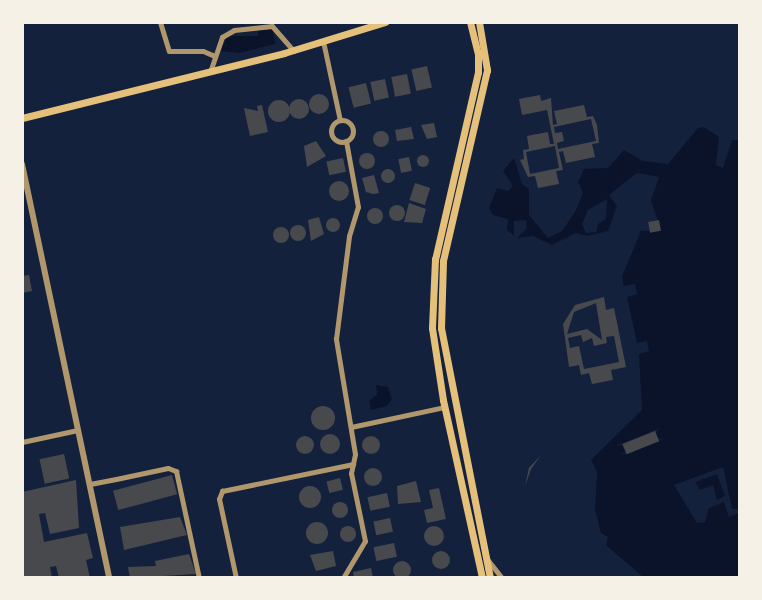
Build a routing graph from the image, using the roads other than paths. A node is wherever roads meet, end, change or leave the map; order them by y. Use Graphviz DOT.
graph roads {
  1 [pos="160,22"];
  2 [pos="385,22"];
  3 [pos="470,22"];
  4 [pos="479,22"];
  5 [pos="323,41"];
  6 [pos="294,50"];
  7 [pos="215,56"];
  8 [pos="211,69"];
  9 [pos="22,118"];
  10 [pos="340,120"];
  11 [pos="346,141"];
  12 [pos="22,164"];
  13 [pos="444,407"];
  14 [pos="351,427"];
  15 [pos="78,430"];
  16 [pos="22,442"];
  17 [pos="353,464"];
  18 [pos="90,484"];
  19 [pos="486,558"];
  20 [pos="109,578"];
  21 [pos="199,578"];
  22 [pos="236,578"];
  23 [pos="343,578"];
  24 [pos="482,578"];
  25 [pos="490,578"];
  26 [pos="502,578"];
  1 -- 7 [label="street"];
  2 -- 5 [label="main road"];
  3 -- 13 [label="main road"];
  4 -- 19 [label="main road"];
  5 -- 6 [label="main road"];
  5 -- 10 [label="street"];
  6 -- 7 [label="street"];
  6 -- 8 [label="main road"];
  7 -- 8 [label="street"];
  8 -- 9 [label="main road"];
  10 -- 11 [label="street"];
  10 -- 11 [label="street"];
  11 -- 14 [label="street"];
  12 -- 15 [label="street"];
  13 -- 14 [label="street"];
  13 -- 24 [label="main road"];
  14 -- 17 [label="street"];
  15 -- 16 [label="street"];
  15 -- 18 [label="street"];
  17 -- 22 [label="street"];
  17 -- 23 [label="street"];
  18 -- 20 [label="street"];
  18 -- 21 [label="street"];
  19 -- 25 [label="main road"];
  19 -- 26 [label="street"];
}
